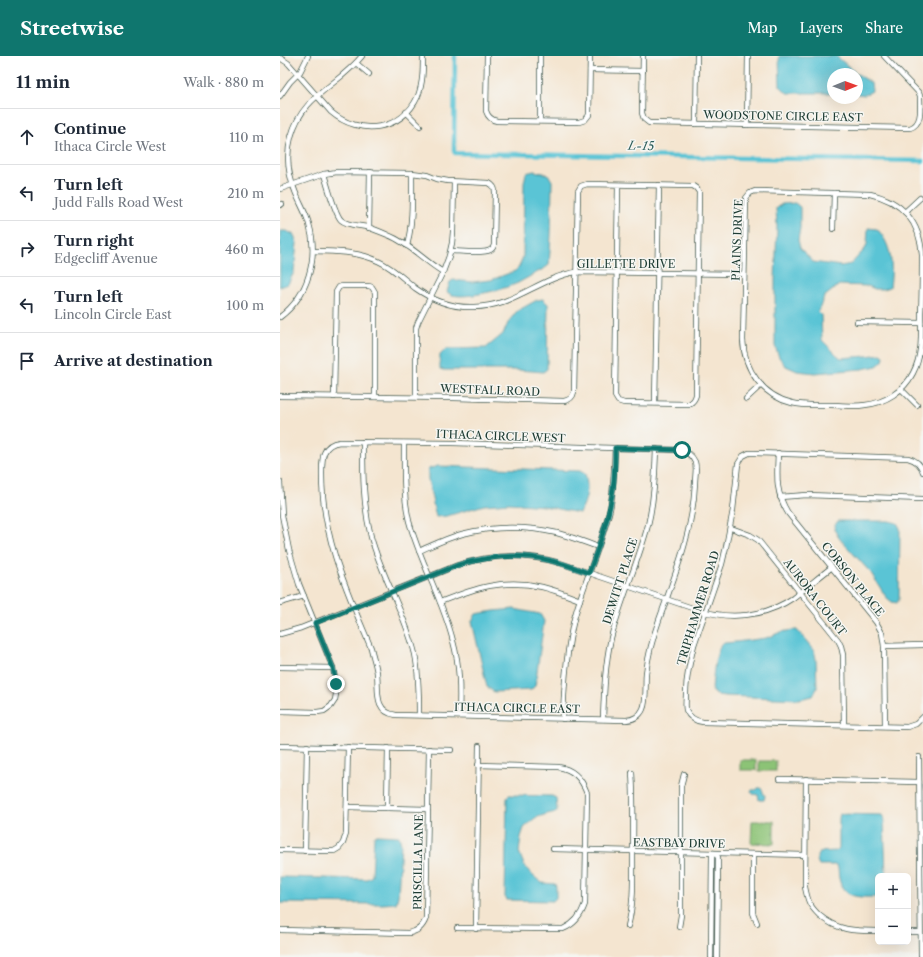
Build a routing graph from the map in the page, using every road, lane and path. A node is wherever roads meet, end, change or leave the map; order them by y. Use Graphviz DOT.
graph roads {
  1 [pos="308,56"];
  2 [pos="362,56"];
  3 [pos="423,56"];
  4 [pos="487,56"];
  5 [pos="540,56"];
  6 [pos="590,56"];
  7 [pos="644,56"];
  8 [pos="697,56"];
  9 [pos="748,56"];
  10 [pos="884,56"];
  11 [pos="280,58"];
  12 [pos="356,63"];
  13 [pos="590,70"];
  14 [pos="643,71"];
  15 [pos="298,74"];
  16 [pos="369,74"];
  17 [pos="280,96"];
  18 [pos="317,96"];
  19 [pos="406,112"];
  20 [pos="540,121"];
  21 [pos="696,124"];
  22 [pos="747,125"];
  23 [pos="420,126"];
  24 [pos="370,172"];
  25 [pos="412,173"];
  26 [pos="324,174"];
  27 [pos="454,182"];
  28 [pos="618,184"];
  29 [pos="292,185"];
  30 [pos="659,185"];
  31 [pos="280,189"];
  32 [pos="834,192"];
  33 [pos="920,198"];
  34 [pos="905,212"];
  35 [pos="369,228"];
  36 [pos="834,229"];
  37 [pos="407,246"];
  38 [pos="313,251"];
  39 [pos="451,251"];
  40 [pos="443,272"];
  41 [pos="576,272"];
  42 [pos="617,272"];
  43 [pos="658,272"];
  44 [pos="698,273"];
  45 [pos="744,274"];
  46 [pos="431,297"];
  47 [pos="280,318"];
  48 [pos="856,322"];
  49 [pos="921,323"];
  50 [pos="761,385"];
  51 [pos="901,389"];
  52 [pos="280,396"];
  53 [pos="334,397"];
  54 [pos="375,397"];
  55 [pos="416,397"];
  56 [pos="746,399"];
  57 [pos="655,404"];
  58 [pos="917,405"];
  59 [pos="363,442"];
  60 [pos="404,443"];
  61 [pos="615,448"];
  62 [pos="656,449"];
  63 [pos="778,453"];
  64 [pos="923,472"];
  65 [pos="280,482"];
  66 [pos="780,497"];
  67 [pos="923,499"];
  68 [pos="731,528"];
  69 [pos="598,547"];
  70 [pos="419,551"];
  71 [pos="832,567"];
  72 [pos="589,573"];
  73 [pos="430,576"];
  74 [pos="628,586"];
  75 [pos="392,592"];
  76 [pos="800,592"];
  77 [pos="304,596"];
  78 [pos="580,600"];
  79 [pos="666,600"];
  80 [pos="440,602"];
  81 [pos="280,603"];
  82 [pos="354,607"];
  83 [pos="705,612"];
  84 [pos="315,623"];
  85 [pos="280,634"];
  86 [pos="884,646"];
  87 [pos="923,646"];
  88 [pos="280,667"];
  89 [pos="333,668"];
  90 [pos="280,711"];
  91 [pos="418,715"];
  92 [pos="459,716"];
  93 [pos="923,717"];
  94 [pos="563,718"];
  95 [pos="604,719"];
  96 [pos="844,725"];
  97 [pos="885,726"];
  98 [pos="280,746"];
  99 [pos="307,746"];
  100 [pos="479,746"];
  101 [pos="348,747"];
  102 [pos="388,748"];
  103 [pos="429,749"];
  104 [pos="451,750"];
  105 [pos="919,757"];
  106 [pos="478,765"];
  107 [pos="632,773"];
  108 [pos="684,774"];
  109 [pos="779,779"];
  110 [pos="806,779"];
  111 [pos="919,782"];
  112 [pos="347,807"];
  113 [pos="387,808"];
  114 [pos="428,809"];
  115 [pos="553,849"];
  116 [pos="280,850"];
  117 [pos="586,850"];
  118 [pos="305,851"];
  119 [pos="633,851"];
  120 [pos="681,852"];
  121 [pos="714,853"];
  122 [pos="754,854"];
  123 [pos="805,854"];
  124 [pos="757,923"];
  125 [pos="628,926"];
  126 [pos="679,927"];
  127 [pos="458,928"];
  128 [pos="476,929"];
  129 [pos="280,930"];
  130 [pos="875,931"];
  131 [pos="911,932"];
  132 [pos="920,932"];
  133 [pos="921,954"];
  134 [pos="711,957"];
  135 [pos="717,957"];
  1 -- 15 [label="street"];
  2 -- 12 [label="street"];
  3 -- 19 [label="street"];
  4 -- 20 [label="street"];
  5 -- 20 [label="street"];
  6 -- 13 [label="street"];
  7 -- 14 [label="street"];
  8 -- 21 [label="street"];
  9 -- 22 [label="street"];
  10 -- 22 [label="street, WOODSTONE CIRCLE EAST"];
  11 -- 15 [label="street"];
  12 -- 16 [label="street"];
  12 -- 18 [label="street"];
  13 -- 14 [label="street"];
  13 -- 20 [label="street"];
  14 -- 21 [label="street, WOODSTONE CIRCLE EAST"];
  15 -- 17 [label="street"];
  15 -- 18 [label="street"];
  18 -- 19 [label="street"];
  18 -- 29 [label="street"];
  19 -- 23 [label="street"];
  21 -- 22 [label="street, WOODSTONE CIRCLE EAST"];
  24 -- 25 [label="street"];
  24 -- 26 [label="street"];
  24 -- 35 [label="street"];
  25 -- 27 [label="street"];
  25 -- 37 [label="street"];
  26 -- 29 [label="street"];
  26 -- 35 [label="street"];
  27 -- 39 [label="street"];
  27 -- 39 [label="street"];
  28 -- 30 [label="street"];
  28 -- 41 [label="street"];
  28 -- 42 [label="street"];
  29 -- 31 [label="street"];
  29 -- 38 [label="street"];
  30 -- 43 [label="street"];
  30 -- 44 [label="street"];
  32 -- 34 [label="street, PLAINS DRIVE"];
  32 -- 36 [label="street"];
  32 -- 45 [label="street, PLAINS DRIVE"];
  33 -- 34 [label="street"];
  34 -- 49 [label="street, PLAINS DRIVE"];
  35 -- 37 [label="street"];
  37 -- 40 [label="street"];
  38 -- 46 [label="street, GILLETTE DRIVE"];
  38 -- 47 [label="street"];
  39 -- 40 [label="street"];
  40 -- 46 [label="street"];
  41 -- 42 [label="street, GILLETTE DRIVE"];
  41 -- 46 [label="street, GILLETTE DRIVE"];
  41 -- 55 [label="street, WESTFALL ROAD"];
  42 -- 43 [label="street, GILLETTE DRIVE"];
  42 -- 57 [label="street"];
  43 -- 44 [label="street, GILLETTE DRIVE"];
  43 -- 57 [label="street"];
  44 -- 45 [label="street, GILLETTE DRIVE"];
  44 -- 57 [label="street"];
  45 -- 50 [label="street, PLAINS DRIVE"];
  46 -- 55 [label="street"];
  48 -- 49 [label="street"];
  49 -- 51 [label="street, PLAINS DRIVE"];
  50 -- 51 [label="street, PLAINS DRIVE"];
  50 -- 56 [label="street"];
  51 -- 58 [label="street"];
  52 -- 53 [label="street, WESTFALL ROAD"];
  53 -- 54 [label="street, WESTFALL ROAD"];
  53 -- 54 [label="street"];
  54 -- 55 [label="street, WESTFALL ROAD"];
  59 -- 60 [label="street, ITHACA CIRCLE WEST"];
  59 -- 75 [label="street"];
  59 -- 82 [label="street, ITHACA CIRCLE WEST"];
  60 -- 61 [label="street, ITHACA CIRCLE WEST"];
  60 -- 70 [label="street"];
  61 -- 62 [label="street, ITHACA CIRCLE WEST"];
  61 -- 69 [label="street"];
  62 -- 74 [label="street, DEWITT PLACE"];
  62 -- 79 [label="street, ITHACA CIRCLE WEST"];
  63 -- 64 [label="street, TRIPHAMMER ROAD"];
  63 -- 66 [label="street, CORSON PLACE"];
  63 -- 68 [label="street, TRIPHAMMER ROAD"];
  65 -- 77 [label="street"];
  66 -- 67 [label="street"];
  66 -- 71 [label="street, CORSON PLACE"];
  68 -- 76 [label="street, AURORA COURT"];
  68 -- 83 [label="street, TRIPHAMMER ROAD"];
  69 -- 70 [label="street"];
  69 -- 72 [label="street"];
  70 -- 73 [label="street"];
  71 -- 76 [label="street"];
  71 -- 86 [label="street, CORSON PLACE"];
  72 -- 73 [label="street"];
  72 -- 74 [label="street"];
  72 -- 78 [label="street"];
  73 -- 75 [label="street"];
  73 -- 80 [label="street"];
  74 -- 79 [label="street"];
  74 -- 95 [label="street, DEWITT PLACE"];
  75 -- 82 [label="street"];
  75 -- 91 [label="street"];
  76 -- 83 [label="street"];
  76 -- 96 [label="street, AURORA COURT"];
  77 -- 81 [label="street"];
  77 -- 84 [label="street"];
  78 -- 80 [label="street"];
  78 -- 94 [label="street"];
  79 -- 83 [label="street"];
  79 -- 95 [label="street, ITHACA CIRCLE EAST"];
  80 -- 92 [label="street"];
  82 -- 84 [label="street"];
  82 -- 91 [label="street, ITHACA CIRCLE EAST"];
  83 -- 96 [label="street, TRIPHAMMER ROAD"];
  84 -- 85 [label="street"];
  84 -- 89 [label="street"];
  86 -- 87 [label="street"];
  86 -- 97 [label="street, CORSON PLACE"];
  88 -- 89 [label="street"];
  89 -- 90 [label="street"];
  91 -- 92 [label="street, ITHACA CIRCLE EAST"];
  92 -- 94 [label="street, ITHACA CIRCLE EAST"];
  93 -- 97 [label="street, TRIPHAMMER ROAD"];
  94 -- 95 [label="street, ITHACA CIRCLE EAST"];
  96 -- 97 [label="street, TRIPHAMMER ROAD"];
  98 -- 99 [label="street"];
  99 -- 101 [label="street"];
  99 -- 118 [label="street"];
  100 -- 106 [label="street"];
  101 -- 102 [label="street"];
  101 -- 112 [label="street"];
  102 -- 103 [label="street"];
  102 -- 113 [label="street"];
  103 -- 104 [label="street"];
  103 -- 114 [label="street, PRISCILLA LANE"];
  105 -- 111 [label="street"];
  106 -- 117 [label="street"];
  106 -- 128 [label="street"];
  107 -- 119 [label="street"];
  108 -- 120 [label="street"];
  109 -- 110 [label="street"];
  110 -- 111 [label="street"];
  110 -- 123 [label="street"];
  111 -- 132 [label="street"];
  112 -- 113 [label="street"];
  112 -- 118 [label="street"];
  113 -- 114 [label="street"];
  114 -- 129 [label="street, PRISCILLA LANE"];
  115 -- 117 [label="street, EASTBAY DRIVE"];
  116 -- 118 [label="street"];
  117 -- 119 [label="street, EASTBAY DRIVE"];
  117 -- 128 [label="street"];
  119 -- 120 [label="street, EASTBAY DRIVE"];
  119 -- 125 [label="street"];
  120 -- 121 [label="street, EASTBAY DRIVE"];
  120 -- 126 [label="street"];
  121 -- 122 [label="street, EASTBAY DRIVE"];
  121 -- 134 [label="street"];
  121 -- 135 [label="street"];
  122 -- 123 [label="street, EASTBAY DRIVE"];
  122 -- 124 [label="street"];
  123 -- 130 [label="street"];
  127 -- 128 [label="street"];
  131 -- 132 [label="street"];
  132 -- 133 [label="street"];
}
